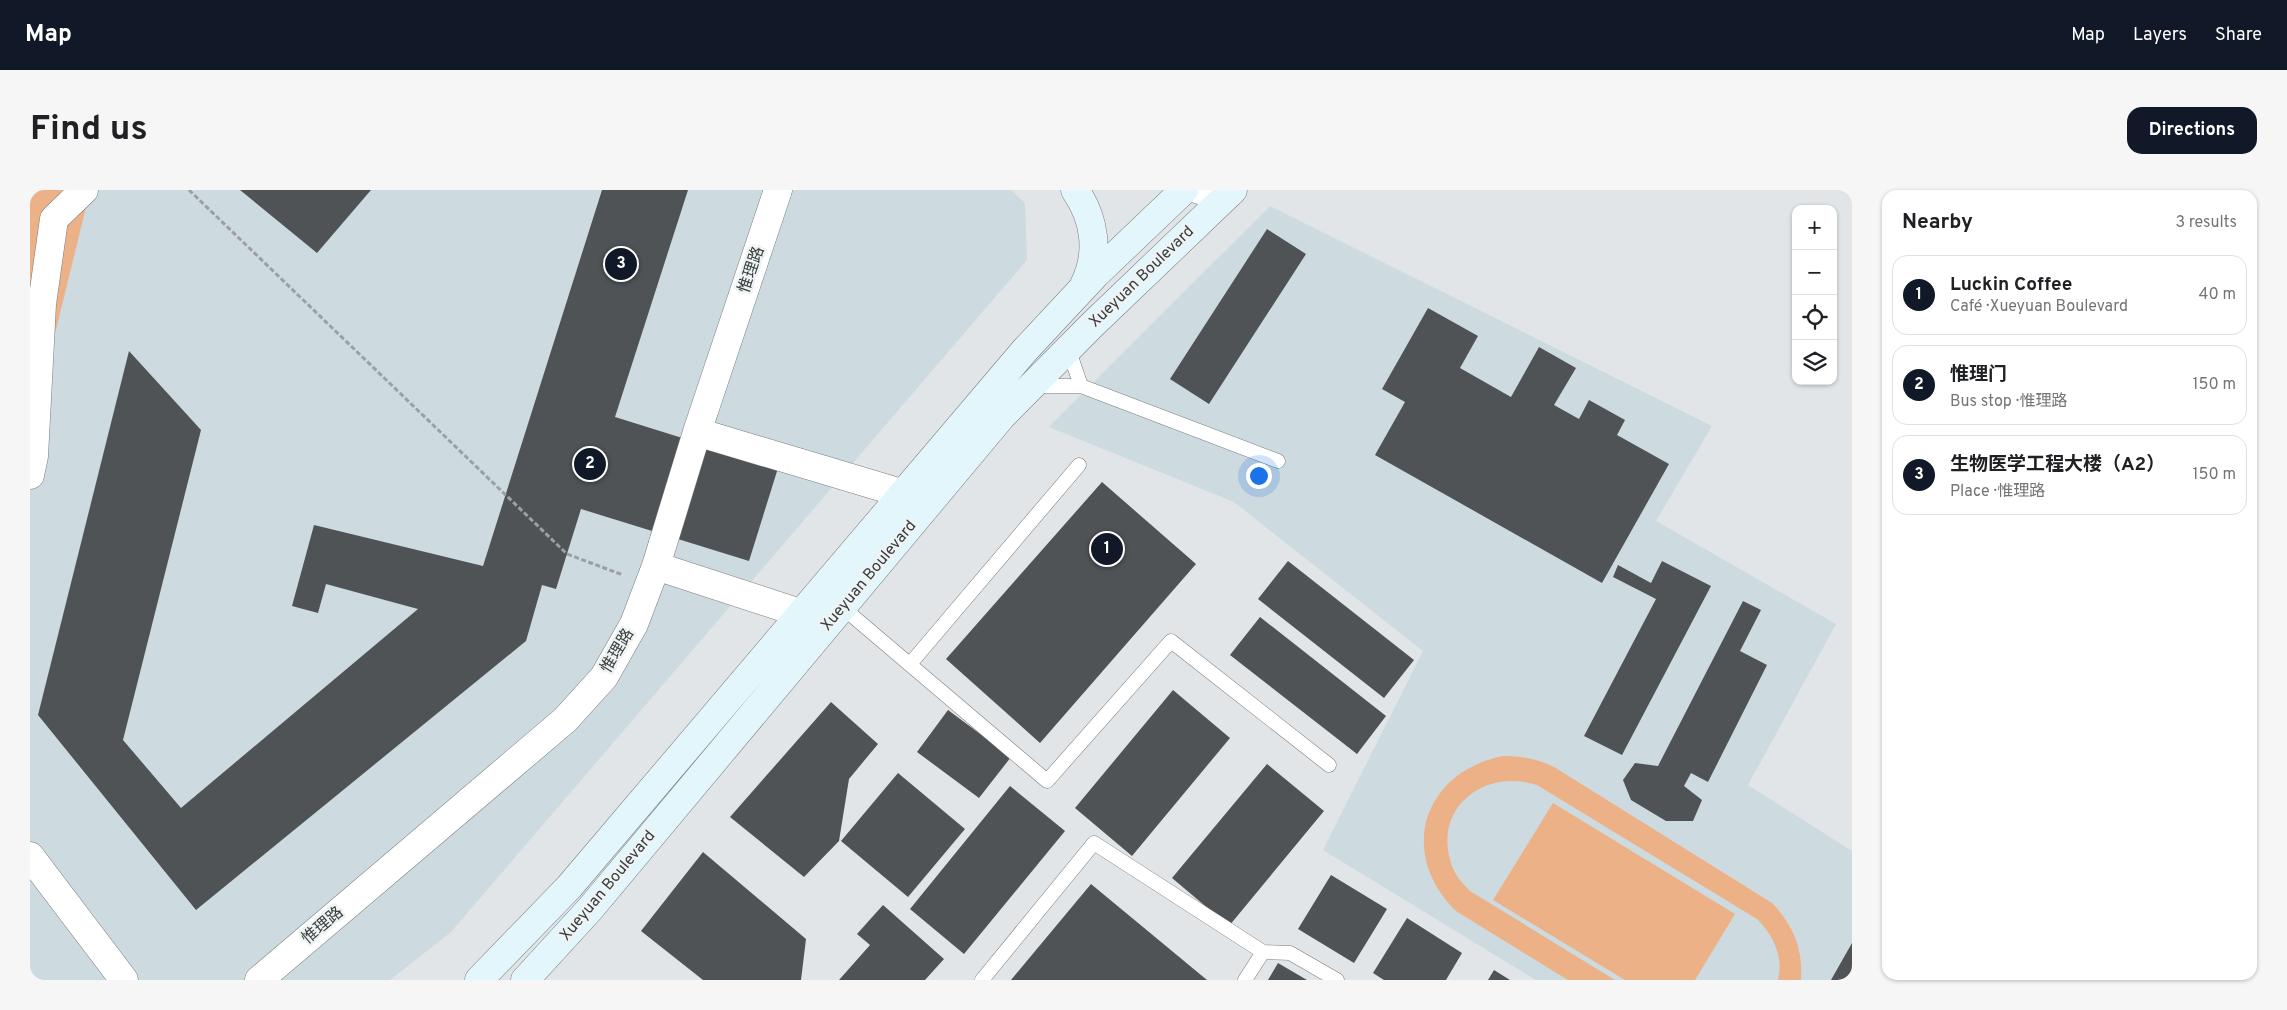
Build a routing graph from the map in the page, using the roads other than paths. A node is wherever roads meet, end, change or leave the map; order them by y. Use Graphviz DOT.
graph roads {
  1 [pos="84,190"];
  2 [pos="778,190"];
  3 [pos="1075,190"];
  4 [pos="1184,190"];
  5 [pos="1199,190"];
  6 [pos="1231,191"];
  7 [pos="1081,290"];
  8 [pos="1068,348"];
  9 [pos="1032,386"];
  10 [pos="1081,386"];
  11 [pos="697,432"];
  12 [pos="1278,461"];
  13 [pos="1079,465"];
  14 [pos="30,475"];
  15 [pos="902,494"];
  16 [pos="653,575"];
  17 [pos="842,607"];
  18 [pos="800,613"];
  19 [pos="910,664"];
  20 [pos="1330,765"];
  21 [pos="30,856"];
  22 [pos="1263,952"];
  23 [pos="124,980"];
  24 [pos="259,980"];
  25 [pos="479,980"];
  26 [pos="525,980"];
  27 [pos="982,980"];
  28 [pos="1245,980"];
  29 [pos="1337,980"];
  1 -- 14 [label="street"];
  2 -- 11 [label="street, 惟理路"];
  3 -- 7 [label="main road"];
  4 -- 7 [label="main road, Xueyuan Boulevard"];
  5 -- 6 [label="street"];
  6 -- 8 [label="main road, Xueyuan Boulevard"];
  7 -- 15 [label="main road, Xueyuan Boulevard"];
  8 -- 9 [label="main road, Xueyuan Boulevard"];
  8 -- 10 [label="lane"];
  9 -- 10 [label="lane"];
  9 -- 17 [label="main road, Xueyuan Boulevard"];
  10 -- 12 [label="lane"];
  11 -- 15 [label="street"];
  11 -- 16 [label="street, 惟理路"];
  13 -- 19 [label="lane"];
  15 -- 18 [label="main road, Xueyuan Boulevard"];
  16 -- 18 [label="street"];
  16 -- 24 [label="street, 惟理路"];
  17 -- 19 [label="lane"];
  17 -- 26 [label="main road, Xueyuan Boulevard"];
  18 -- 25 [label="main road, Xueyuan Boulevard"];
  19 -- 20 [label="lane"];
  21 -- 23 [label="street"];
  22 -- 27 [label="lane"];
  22 -- 28 [label="lane"];
  22 -- 29 [label="lane"];
}
